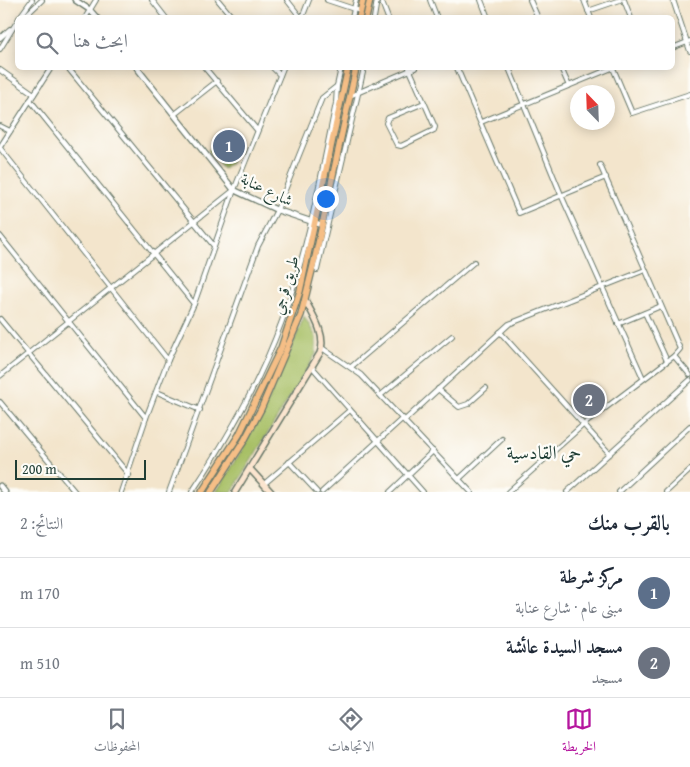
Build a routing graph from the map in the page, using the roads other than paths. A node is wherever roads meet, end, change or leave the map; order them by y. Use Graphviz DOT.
graph roads {
  1 [pos="32,0"];
  2 [pos="42,0"];
  3 [pos="75,0"];
  4 [pos="96,0"];
  5 [pos="152,0"];
  6 [pos="218,0"];
  7 [pos="287,0"];
  8 [pos="309,0"];
  9 [pos="327,0"];
  10 [pos="356,0"];
  11 [pos="363,0"];
  12 [pos="370,0"];
  13 [pos="377,0"];
  14 [pos="381,0"];
  15 [pos="430,0"];
  16 [pos="481,0"];
  17 [pos="530,0"];
  18 [pos="584,0"];
  19 [pos="622,0"];
  20 [pos="673,0"];
  21 [pos="354,9"];
  22 [pos="90,10"];
  23 [pos="588,10"];
  24 [pos="360,14"];
  25 [pos="22,15"];
  26 [pos="24,15"];
  27 [pos="87,15"];
  28 [pos="94,15"];
  29 [pos="164,15"];
  30 [pos="230,15"];
  31 [pos="299,15"];
  32 [pos="302,15"];
  33 [pos="353,15"];
  34 [pos="367,15"];
  35 [pos="374,15"];
  36 [pos="387,15"];
  37 [pos="436,15"];
  38 [pos="487,15"];
  39 [pos="537,15"];
  40 [pos="590,15"];
  41 [pos="630,15"];
  42 [pos="15,24"];
  43 [pos="13,27"];
  44 [pos="0,38"];
  45 [pos="689,42"];
  46 [pos="675,47"];
  47 [pos="0,49"];
  48 [pos="690,51"];
  49 [pos="0,70"];
  50 [pos="50,70"];
  51 [pos="70,70"];
  52 [pos="142,70"];
  53 [pos="208,70"];
  54 [pos="275,70"];
  55 [pos="282,70"];
  56 [pos="341,70"];
  57 [pos="348,70"];
  58 [pos="356,70"];
  59 [pos="364,70"];
  60 [pos="406,70"];
  61 [pos="411,70"];
  62 [pos="458,70"];
  63 [pos="510,70"];
  64 [pos="561,70"];
  65 [pos="607,70"];
  66 [pos="613,70"];
  67 [pos="280,76"];
  68 [pos="216,81"];
  69 [pos="337,86"];
  70 [pos="569,86"];
  71 [pos="359,93"];
  72 [pos="34,94"];
  73 [pos="690,94"];
  74 [pos="350,96"];
  75 [pos="30,100"];
  76 [pos="424,103"];
  77 [pos="525,105"];
  78 [pos="175,114"];
  79 [pos="481,122"];
  80 [pos="0,126"];
  81 [pos="257,130"];
  82 [pos="10,131"];
  83 [pos="0,147"];
  84 [pos="600,165"];
  85 [pos="606,177"];
  86 [pos="234,190"];
  87 [pos="562,197"];
  88 [pos="277,210"];
  89 [pos="194,222"];
  90 [pos="314,222"];
  91 [pos="322,224"];
  92 [pos="0,236"];
  93 [pos="214,246"];
  94 [pos="153,254"];
  95 [pos="474,262"];
  96 [pos="317,270"];
  97 [pos="645,270"];
  98 [pos="601,287"];
  99 [pos="110,288"];
  100 [pos="305,300"];
  101 [pos="194,304"];
  102 [pos="661,306"];
  103 [pos="644,313"];
  104 [pos="0,319"];
  105 [pos="69,320"];
  106 [pos="618,324"];
  107 [pos="500,332"];
  108 [pos="452,336"];
  109 [pos="322,348"];
  110 [pos="28,353"];
  111 [pos="674,356"];
  112 [pos="168,360"];
  113 [pos="667,361"];
  114 [pos="351,367"];
  115 [pos="314,368"];
  116 [pos="690,375"];
  117 [pos="0,376"];
  118 [pos="643,378"];
  119 [pos="690,380"];
  120 [pos="486,388"];
  121 [pos="438,389"];
  122 [pos="157,392"];
  123 [pos="381,395"];
  124 [pos="0,402"];
  125 [pos="200,410"];
  126 [pos="350,410"];
  127 [pos="146,418"];
  128 [pos="404,419"];
  129 [pos="583,424"];
  130 [pos="690,426"];
  131 [pos="502,439"];
  132 [pos="379,441"];
  133 [pos="433,451"];
  134 [pos="610,454"];
  135 [pos="289,462"];
  136 [pos="250,469"];
  137 [pos="690,470"];
  138 [pos="129,475"];
  139 [pos="408,476"];
  140 [pos="459,479"];
  141 [pos="264,484"];
  142 [pos="0,486"];
  143 [pos="5,492"];
  144 [pos="75,492"];
  145 [pos="122,492"];
  146 [pos="169,492"];
  147 [pos="192,492"];
  148 [pos="202,492"];
  149 [pos="211,492"];
  150 [pos="235,492"];
  151 [pos="271,492"];
  152 [pos="317,492"];
  153 [pos="322,492"];
  154 [pos="390,492"];
  155 [pos="423,492"];
  156 [pos="471,492"];
  157 [pos="508,492"];
  158 [pos="567,492"];
  159 [pos="619,492"];
  160 [pos="666,492"];
  1 -- 25 [label="street"];
  2 -- 26 [label="street"];
  3 -- 22 [label="street"];
  4 -- 22 [label="street"];
  5 -- 29 [label="street"];
  6 -- 30 [label="street"];
  7 -- 31 [label="street"];
  8 -- 32 [label="street"];
  9 -- 21 [label="street"];
  10 -- 21 [label="street"];
  11 -- 24 [label="highway"];
  12 -- 34 [label="highway"];
  13 -- 35 [label="street"];
  14 -- 36 [label="street"];
  15 -- 37 [label="street"];
  16 -- 38 [label="street"];
  17 -- 39 [label="street"];
  18 -- 23 [label="street"];
  19 -- 23 [label="street"];
  19 -- 41 [label="street"];
  20 -- 45 [label="street"];
  21 -- 24 [label="street"];
  21 -- 33 [label="street"];
  22 -- 27 [label="street"];
  22 -- 28 [label="street"];
  23 -- 40 [label="street"];
  42 -- 43 [label="street"];
  43 -- 44 [label="street"];
  43 -- 47 [label="street"];
  45 -- 46 [label="street"];
  45 -- 48 [label="street"];
  49 -- 72 [label="street"];
  50 -- 72 [label="street"];
  51 -- 89 [label="street"];
  52 -- 78 [label="street, شارع عنابة"];
  53 -- 68 [label="street"];
  54 -- 67 [label="street"];
  55 -- 67 [label="street"];
  56 -- 69 [label="street"];
  57 -- 90 [label="highway, طريق قرجي"];
  58 -- 74 [label="highway, طريق قرجي"];
  59 -- 71 [label="street"];
  60 -- 71 [label="street"];
  61 -- 76 [label="street"];
  62 -- 79 [label="street"];
  63 -- 77 [label="street"];
  64 -- 70 [label="street"];
  65 -- 70 [label="street"];
  66 -- 73 [label="street"];
  67 -- 81 [label="street"];
  68 -- 78 [label="street"];
  68 -- 81 [label="street"];
  69 -- 88 [label="street"];
  69 -- 90 [label="street"];
  70 -- 77 [label="street"];
  71 -- 74 [label="street"];
  71 -- 96 [label="street"];
  72 -- 75 [label="street"];
  74 -- 91 [label="highway, طريق قرجي"];
  75 -- 82 [label="street"];
  75 -- 94 [label="street"];
  76 -- 76 [label="street"];
  77 -- 79 [label="street"];
  77 -- 87 [label="street"];
  78 -- 86 [label="street, شارع عنابة"];
  79 -- 87 [label="street"];
  80 -- 82 [label="street"];
  81 -- 86 [label="street"];
  82 -- 83 [label="street"];
  83 -- 99 [label="street"];
  84 -- 85 [label="street"];
  85 -- 87 [label="street"];
  85 -- 97 [label="street"];
  86 -- 88 [label="street, شارع عنابة"];
  86 -- 89 [label="street"];
  86 -- 93 [label="street"];
  87 -- 98 [label="street"];
  88 -- 90 [label="street, شارع عنابة"];
  88 -- 125 [label="street"];
  89 -- 93 [label="street"];
  89 -- 94 [label="street"];
  90 -- 91 [label="street, شارع عنابة"];
  90 -- 147 [label="street"];
  90 -- 148 [label="highway, طريق قرجي"];
  91 -- 100 [label="highway, طريق قرجي"];
  92 -- 105 [label="street"];
  93 -- 101 [label="street"];
  94 -- 99 [label="street"];
  94 -- 101 [label="street"];
  95 -- 114 [label="street"];
  97 -- 98 [label="street"];
  97 -- 102 [label="street"];
  98 -- 106 [label="street"];
  98 -- 107 [label="street"];
  99 -- 105 [label="street"];
  99 -- 112 [label="street"];
  100 -- 109 [label="main road"];
  100 -- 149 [label="highway, طريق قرجي"];
  101 -- 112 [label="street"];
  102 -- 103 [label="street"];
  102 -- 111 [label="street"];
  103 -- 106 [label="street"];
  103 -- 113 [label="street"];
  104 -- 110 [label="street"];
  105 -- 110 [label="street"];
  105 -- 127 [label="street"];
  106 -- 118 [label="street"];
  107 -- 121 [label="street"];
  107 -- 129 [label="street"];
  108 -- 123 [label="street"];
  109 -- 114 [label="street"];
  109 -- 115 [label="main road"];
  110 -- 117 [label="street"];
  110 -- 138 [label="street"];
  111 -- 113 [label="street"];
  111 -- 116 [label="street"];
  112 -- 122 [label="street"];
  113 -- 118 [label="street"];
  114 -- 123 [label="street"];
  115 -- 126 [label="street"];
  115 -- 136 [label="main road"];
  118 -- 129 [label="street"];
  119 -- 134 [label="street"];
  120 -- 121 [label="street"];
  121 -- 128 [label="street"];
  122 -- 125 [label="street"];
  122 -- 127 [label="street"];
  123 -- 128 [label="street"];
  124 -- 144 [label="street"];
  125 -- 146 [label="street"];
  126 -- 132 [label="street"];
  126 -- 135 [label="street"];
  127 -- 138 [label="street"];
  128 -- 132 [label="street"];
  128 -- 133 [label="street"];
  129 -- 134 [label="street"];
  129 -- 157 [label="street"];
  130 -- 159 [label="street"];
  131 -- 140 [label="street"];
  132 -- 139 [label="street"];
  132 -- 153 [label="street"];
  133 -- 139 [label="street"];
  133 -- 140 [label="street"];
  134 -- 158 [label="street"];
  135 -- 141 [label="street"];
  135 -- 152 [label="street"];
  136 -- 141 [label="main road"];
  136 -- 150 [label="main road"];
  137 -- 160 [label="street"];
  138 -- 145 [label="street"];
  139 -- 154 [label="street"];
  139 -- 155 [label="street"];
  140 -- 156 [label="street"];
  141 -- 151 [label="main road"];
  142 -- 143 [label="street"];
}
